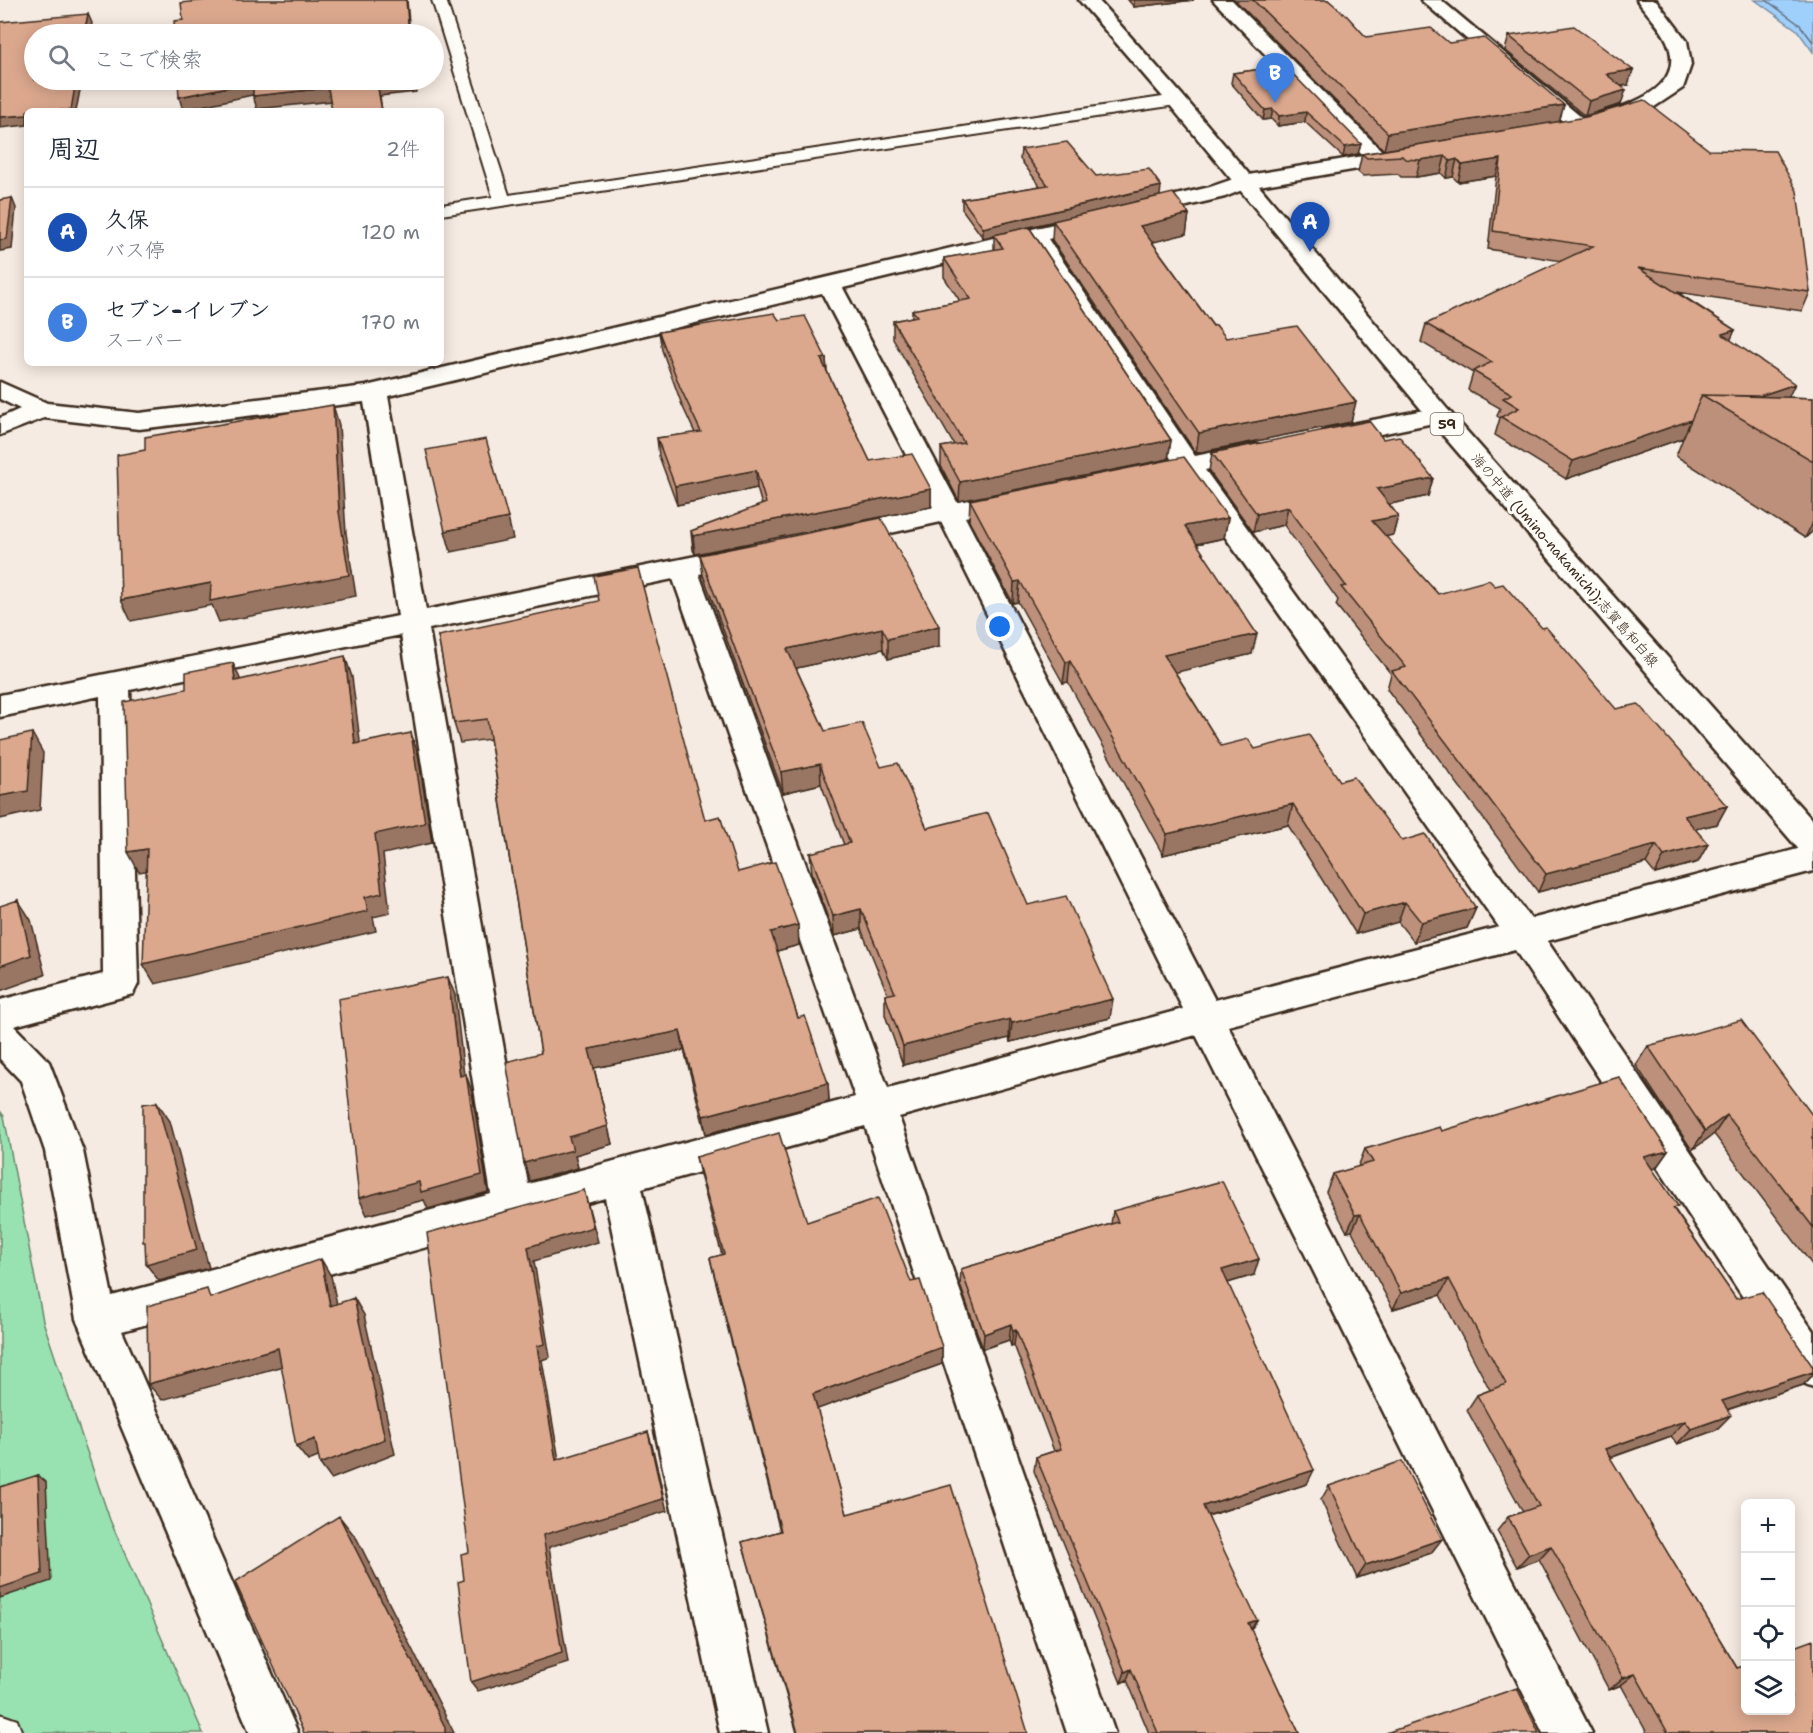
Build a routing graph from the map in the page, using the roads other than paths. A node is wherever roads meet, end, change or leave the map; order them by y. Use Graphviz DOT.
graph roads {
  1 [pos="439,0"];
  2 [pos="1088,0"];
  3 [pos="1222,0"];
  4 [pos="1430,0"];
  5 [pos="1646,0"];
  6 [pos="1176,100"];
  7 [pos="1580,126"];
  8 [pos="1558,129"];
  9 [pos="1423,152"];
  10 [pos="1378,159"];
  11 [pos="1242,182"];
  12 [pos="502,200"];
  13 [pos="444,210"];
  14 [pos="1035,236"];
  15 [pos="829,284"];
  16 [pos="0,389"];
  17 [pos="375,392"];
  18 [pos="41,410"];
  19 [pos="1439,415"];
  20 [pos="0,428"];
  21 [pos="1313,440"];
  22 [pos="1279,447"];
  23 [pos="1188,465"];
  24 [pos="1120,478"];
  25 [pos="994,503"];
  26 [pos="949,512"];
  27 [pos="810,541"];
  28 [pos="776,549"];
  29 [pos="683,568"];
  30 [pos="413,621"];
  31 [pos="115,682"];
  32 [pos="0,706"];
  33 [pos="1813,843"];
  34 [pos="1813,858"];
  35 [pos="1524,935"];
  36 [pos="0,1015"];
  37 [pos="1204,1018"];
  38 [pos="0,1035"];
  39 [pos="877,1108"];
  40 [pos="620,1178"];
  41 [pos="512,1206"];
  42 [pos="96,1319"];
  43 [pos="1813,1367"];
  44 [pos="274,1733"];
  45 [pos="744,1733"];
  46 [pos="1091,1733"];
  47 [pos="1568,1733"];
  1 -- 12 [label="lane"];
  2 -- 6 [label="street, 海の中道 (Umino-nakamichi);志賀島和白線 / 59"];
  3 -- 10 [label="street"];
  4 -- 7 [label="street"];
  5 -- 7 [label="street"];
  6 -- 11 [label="street, 海の中道 (Umino-nakamichi);志賀島和白線 / 59"];
  6 -- 12 [label="lane"];
  7 -- 8 [label="street"];
  9 -- 10 [label="street"];
  10 -- 11 [label="street"];
  11 -- 14 [label="street"];
  11 -- 19 [label="street, 海の中道 (Umino-nakamichi);志賀島和白線 / 59"];
  12 -- 13 [label="lane"];
  14 -- 15 [label="street"];
  14 -- 23 [label="street"];
  15 -- 17 [label="street"];
  15 -- 26 [label="street"];
  16 -- 18 [label="street"];
  17 -- 18 [label="street"];
  17 -- 30 [label="street"];
  18 -- 20 [label="street"];
  19 -- 21 [label="street"];
  19 -- 33 [label="street, 海の中道 (Umino-nakamichi);志賀島和白線 / 59"];
  22 -- 23 [label="street"];
  23 -- 24 [label="street"];
  23 -- 35 [label="street"];
  25 -- 26 [label="street"];
  26 -- 27 [label="street"];
  26 -- 37 [label="street"];
  28 -- 29 [label="street"];
  29 -- 30 [label="street"];
  29 -- 39 [label="street"];
  30 -- 31 [label="street"];
  30 -- 41 [label="street"];
  31 -- 32 [label="street"];
  31 -- 36 [label="street"];
  34 -- 35 [label="street"];
  35 -- 37 [label="street"];
  35 -- 43 [label="street"];
  37 -- 39 [label="street"];
  37 -- 47 [label="street"];
  38 -- 42 [label="street"];
  39 -- 40 [label="street"];
  39 -- 46 [label="street"];
  40 -- 41 [label="street"];
  40 -- 45 [label="street"];
  41 -- 42 [label="street"];
  42 -- 44 [label="street"];
}
